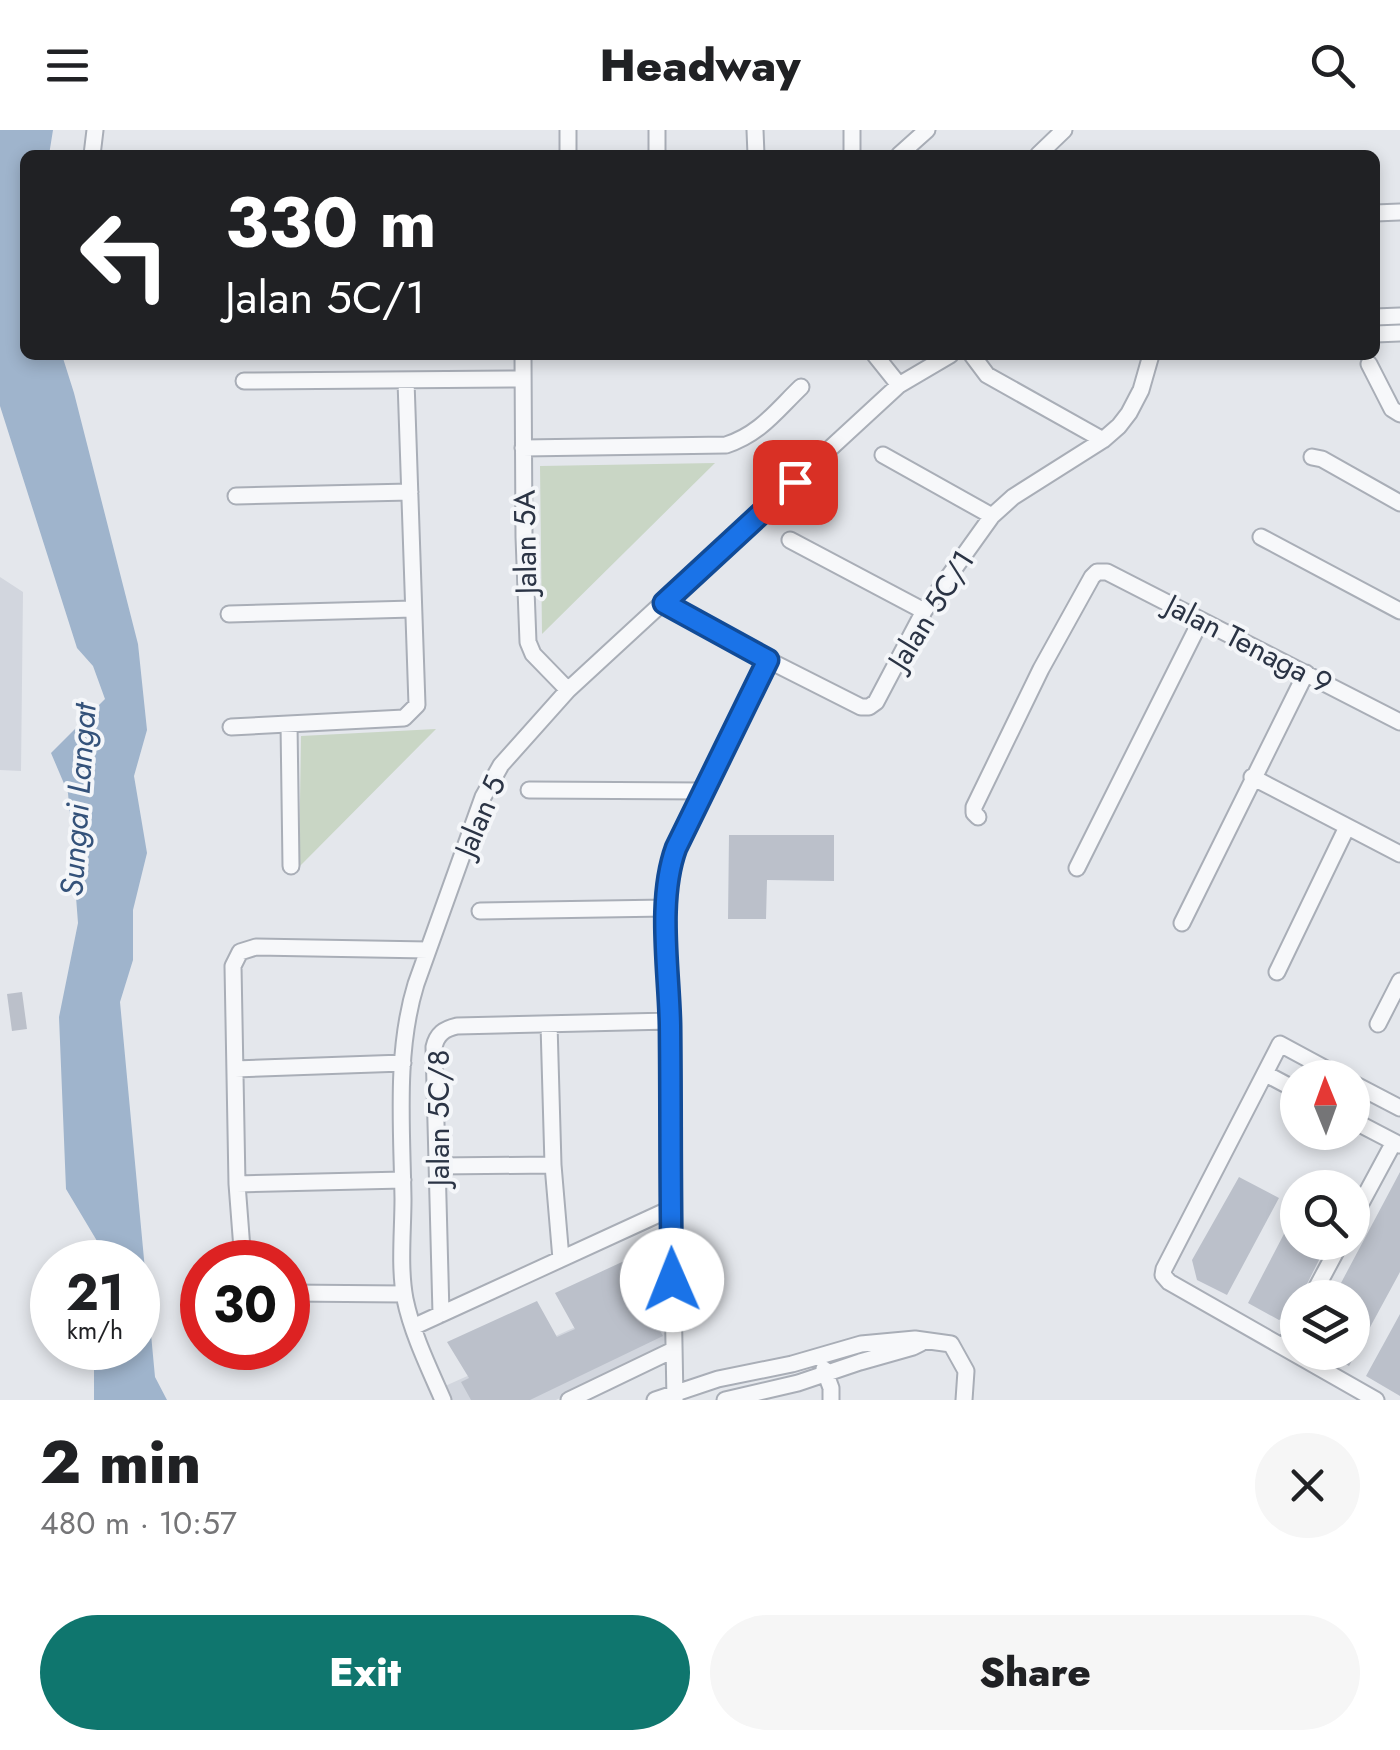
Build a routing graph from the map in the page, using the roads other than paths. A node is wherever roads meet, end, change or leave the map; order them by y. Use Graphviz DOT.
graph roads {
  1 [pos="927,130"];
  2 [pos="1064,130"];
  3 [pos="905,150"];
  4 [pos="1043,150"];
  5 [pos="523,360"];
  6 [pos="879,360"];
  7 [pos="942,360"];
  8 [pos="975,360"];
  9 [pos="1150,360"];
  10 [pos="1370,364"];
  11 [pos="523,379"];
  12 [pos="244,381"];
  13 [pos="406,381"];
  14 [pos="899,386"];
  15 [pos="801,387"];
  16 [pos="1400,414"];
  17 [pos="1103,440"];
  18 [pos="523,448"];
  19 [pos="883,456"];
  20 [pos="1312,458"];
  21 [pos="410,492"];
  22 [pos="236,496"];
  23 [pos="1400,502"];
  24 [pos="992,516"];
  25 [pos="1261,537"];
  26 [pos="790,540"];
  27 [pos="664,603"];
  28 [pos="414,609"];
  29 [pos="924,611"];
  30 [pos="1400,611"];
  31 [pos="229,614"];
  32 [pos="1201,620"];
  33 [pos="768,660"];
  34 [pos="1306,673"];
  35 [pos="568,690"];
  36 [pos="1400,722"];
  37 [pos="288,724"];
  38 [pos="232,726"];
  39 [pos="1252,777"];
  40 [pos="530,790"];
  41 [pos="704,791"];
  42 [pos="978,818"];
  43 [pos="1348,827"];
  44 [pos="1400,854"];
  45 [pos="291,866"];
  46 [pos="1077,868"];
  47 [pos="666,908"];
  48 [pos="480,911"];
  49 [pos="1182,923"];
  50 [pos="428,950"];
  51 [pos="1277,972"];
  52 [pos="1400,982"];
  53 [pos="670,1021"];
  54 [pos="549,1024"];
  55 [pos="1378,1024"];
  56 [pos="1310,1060"];
  57 [pos="403,1064"];
  58 [pos="234,1069"];
  59 [pos="1266,1074"];
  60 [pos="1280,1081"];
  61 [pos="1370,1092"];
  62 [pos="1400,1108"];
  63 [pos="1370,1130"];
  64 [pos="1397,1144"];
  65 [pos="553,1165"];
  66 [pos="437,1166"];
  67 [pos="402,1180"];
  68 [pos="237,1184"];
  69 [pos="1370,1190"];
  70 [pos="670,1209"];
  71 [pos="241,1240"];
  72 [pos="560,1258"];
  73 [pos="310,1294"];
  74 [pos="404,1294"];
  75 [pos="441,1314"];
  76 [pos="413,1326"];
  77 [pos="924,1341"];
  78 [pos="1280,1346"];
  79 [pos="673,1350"];
  80 [pos="819,1356"];
  81 [pos="1323,1370"];
  82 [pos="826,1375"];
  83 [pos="675,1396"];
  84 [pos="443,1400"];
  85 [pos="569,1400"];
  86 [pos="655,1400"];
  87 [pos="725,1400"];
  88 [pos="831,1400"];
  89 [pos="964,1400"];
  90 [pos="1376,1400"];
  1 -- 3 [label="street"];
  2 -- 4 [label="street"];
  5 -- 11 [label="street, Jalan 5A"];
  6 -- 14 [label="street"];
  7 -- 14 [label="street, Jalan 5"];
  8 -- 17 [label="street"];
  9 -- 17 [label="street, Jalan 5C/1"];
  10 -- 16 [label="street"];
  11 -- 13 [label="street"];
  11 -- 18 [label="street, Jalan 5A"];
  12 -- 13 [label="street"];
  13 -- 21 [label="street"];
  14 -- 27 [label="street, Jalan 5"];
  15 -- 18 [label="street"];
  17 -- 24 [label="street, Jalan 5C/1"];
  18 -- 35 [label="street, Jalan 5A"];
  19 -- 24 [label="street"];
  20 -- 23 [label="street"];
  21 -- 22 [label="street"];
  21 -- 28 [label="street"];
  24 -- 29 [label="street, Jalan 5C/1"];
  25 -- 30 [label="street"];
  26 -- 29 [label="street"];
  27 -- 33 [label="street, Jalan 5C/1"];
  27 -- 35 [label="street, Jalan 5"];
  28 -- 31 [label="street"];
  28 -- 37 [label="street"];
  29 -- 33 [label="street, Jalan 5C/1"];
  32 -- 34 [label="street, Jalan Tenaga 9"];
  32 -- 42 [label="street, Jalan Tenaga 9"];
  32 -- 46 [label="street"];
  33 -- 41 [label="street"];
  34 -- 36 [label="street, Jalan Tenaga 9"];
  34 -- 39 [label="street"];
  35 -- 50 [label="street, Jalan 5"];
  37 -- 38 [label="street"];
  37 -- 45 [label="street"];
  39 -- 43 [label="street"];
  39 -- 49 [label="street"];
  40 -- 41 [label="street"];
  41 -- 47 [label="street"];
  43 -- 44 [label="street"];
  43 -- 51 [label="street"];
  47 -- 48 [label="street"];
  47 -- 53 [label="street"];
  50 -- 57 [label="street, Jalan 5"];
  50 -- 58 [label="street"];
  52 -- 55 [label="street"];
  53 -- 54 [label="street, Jalan 5C/8"];
  53 -- 70 [label="street"];
  54 -- 65 [label="street"];
  54 -- 66 [label="street, Jalan 5C/8"];
  56 -- 59 [label="street"];
  57 -- 58 [label="street"];
  57 -- 67 [label="street, Jalan 5"];
  58 -- 68 [label="street"];
  59 -- 60 [label="street"];
  59 -- 78 [label="street"];
  61 -- 62 [label="street"];
  63 -- 64 [label="street"];
  64 -- 69 [label="street"];
  65 -- 66 [label="street"];
  65 -- 72 [label="street"];
  66 -- 75 [label="street, Jalan 5C/8"];
  67 -- 68 [label="street"];
  67 -- 74 [label="street, Jalan 5"];
  68 -- 71 [label="street"];
  70 -- 72 [label="street"];
  70 -- 79 [label="street"];
  72 -- 75 [label="street"];
  73 -- 74 [label="street"];
  74 -- 76 [label="street, Jalan 5"];
  75 -- 76 [label="street"];
  76 -- 84 [label="street, Jalan 5"];
  77 -- 80 [label="street"];
  77 -- 82 [label="street"];
  77 -- 89 [label="street"];
  79 -- 83 [label="street"];
  79 -- 85 [label="street"];
  80 -- 82 [label="street"];
  80 -- 83 [label="street"];
  81 -- 90 [label="street"];
  82 -- 87 [label="street"];
  82 -- 88 [label="street"];
  83 -- 86 [label="street"];
}
